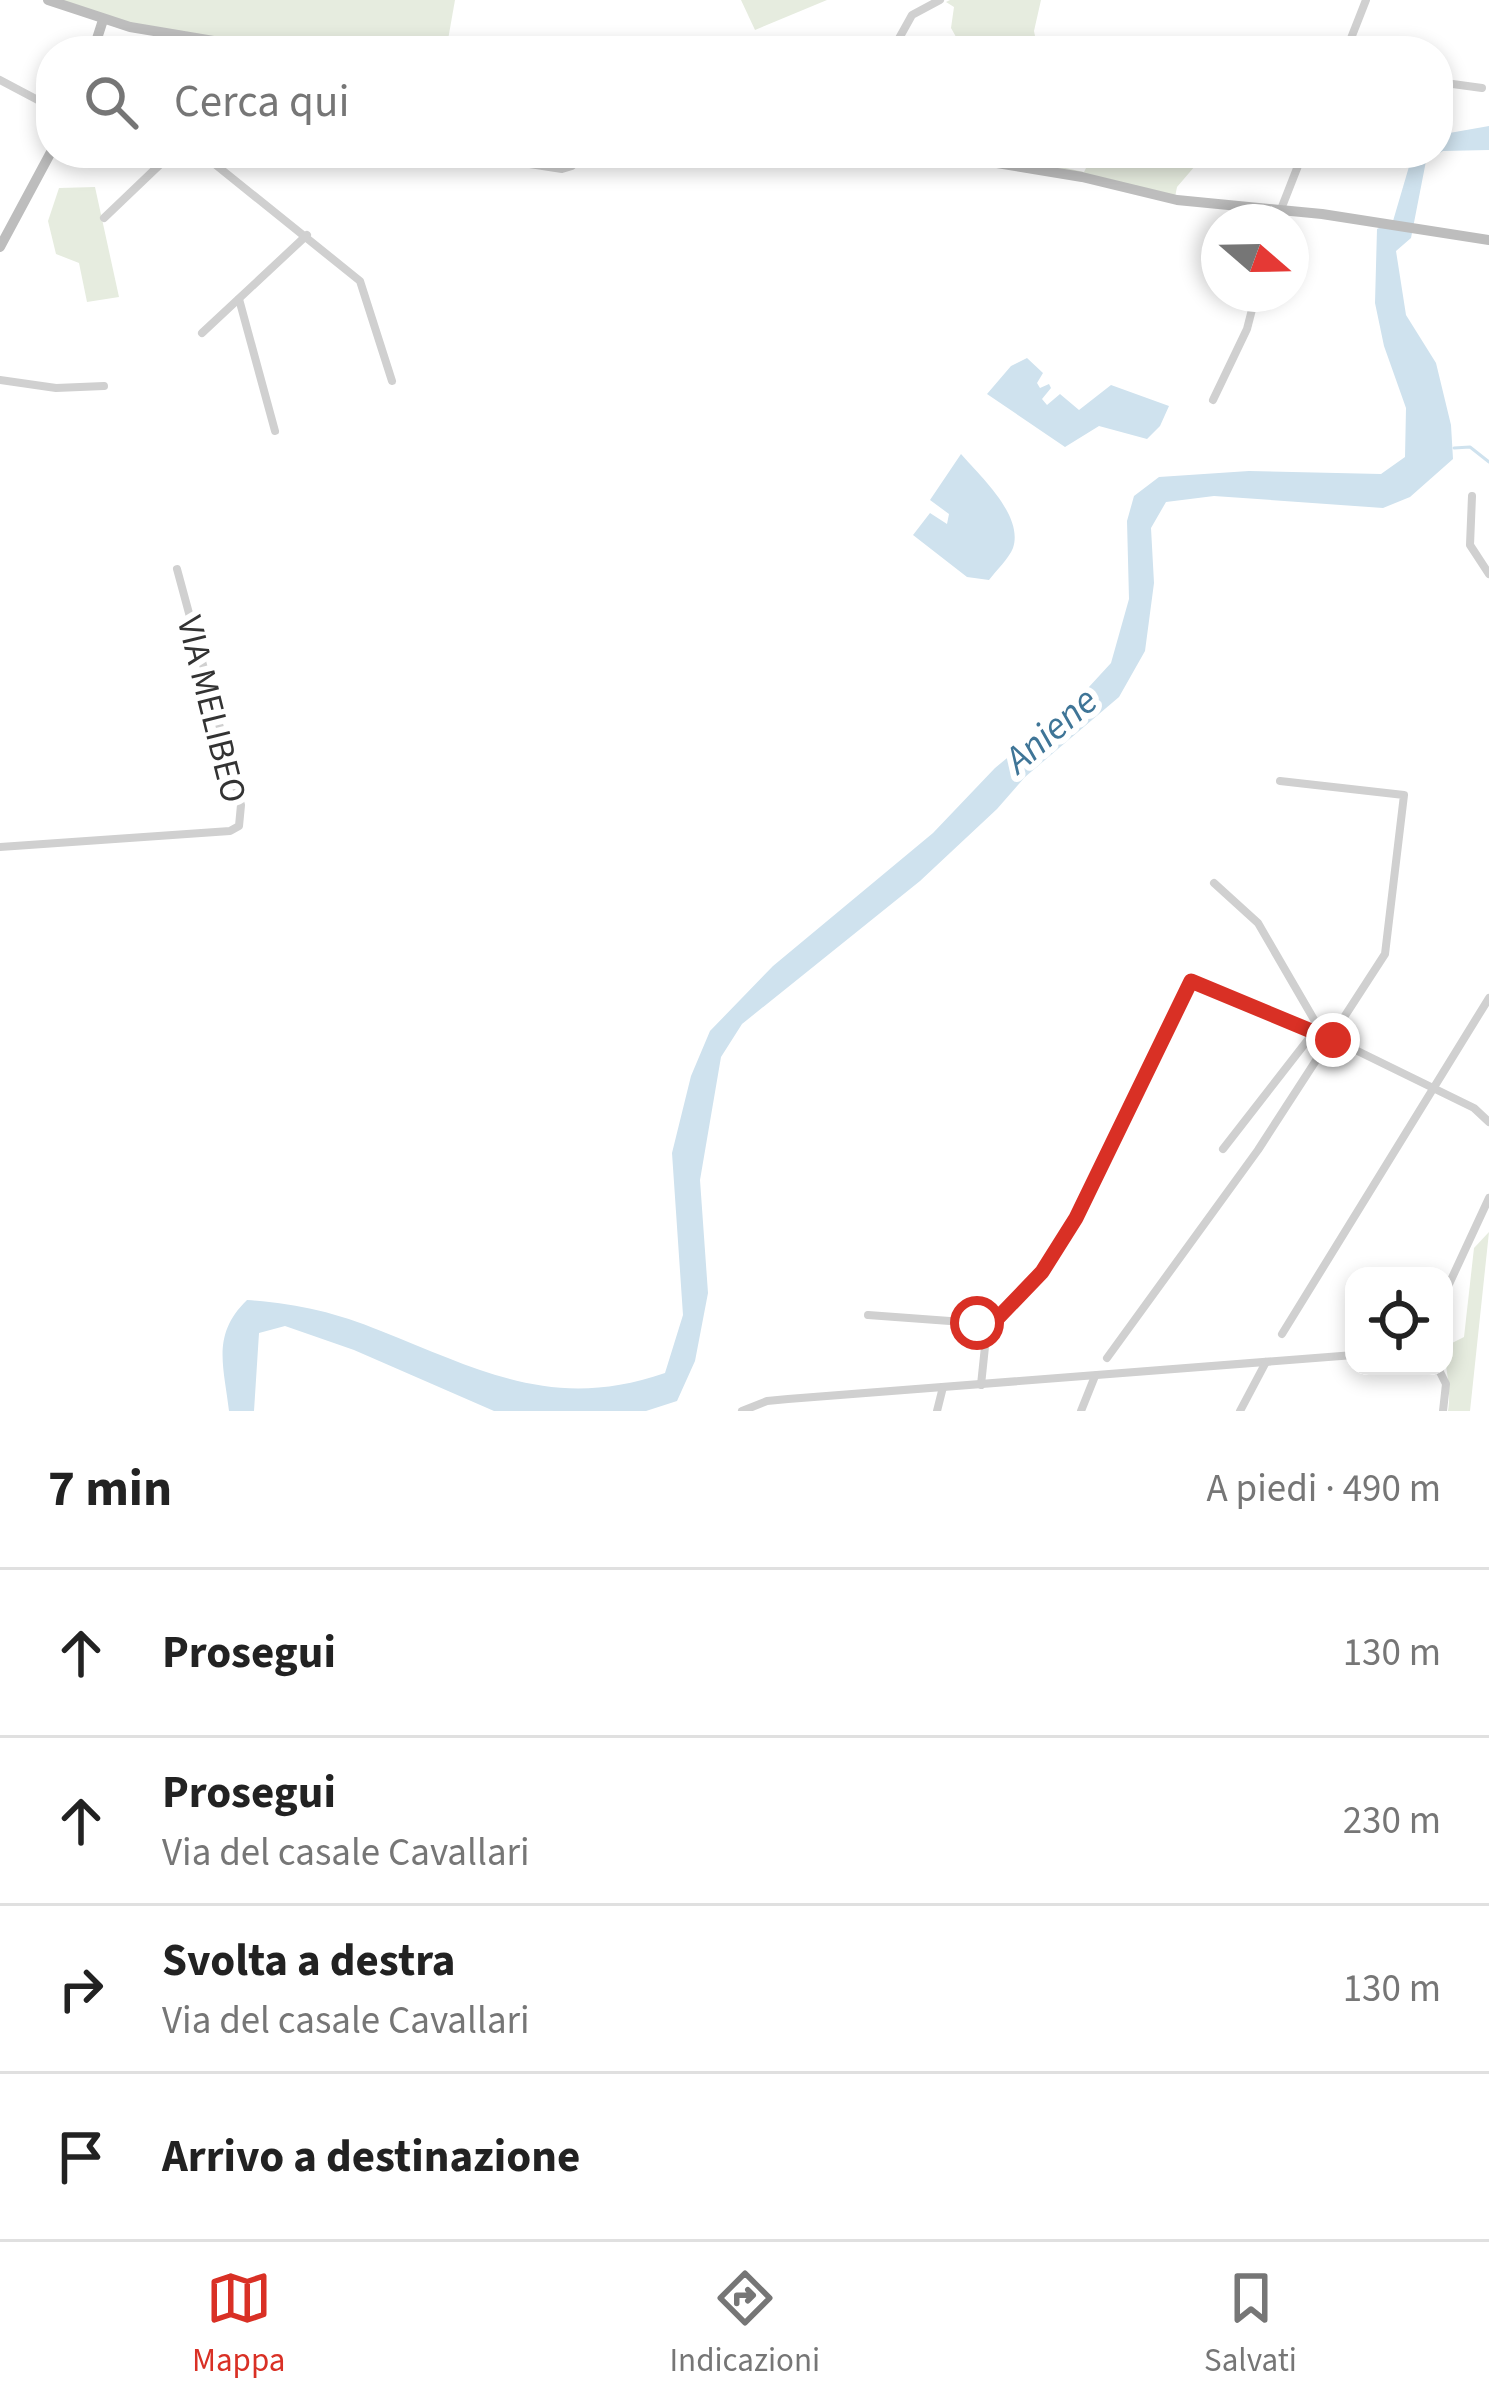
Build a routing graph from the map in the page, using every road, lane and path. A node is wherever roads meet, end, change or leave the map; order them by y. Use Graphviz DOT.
graph roads {
  1 [pos="48,0"];
  2 [pos="940,0"];
  3 [pos="1366,0"];
  4 [pos="103,20"];
  5 [pos="98,36"];
  6 [pos="166,36"];
  7 [pos="900,36"];
  8 [pos="1352,36"];
  9 [pos="0,80"];
  10 [pos="1453,84"];
  11 [pos="1482,88"];
  12 [pos="36,99"];
  13 [pos="42,168"];
  14 [pos="156,168"];
  15 [pos="220,168"];
  16 [pos="1029,168"];
  17 [pos="1297,168"];
  18 [pos="1204,204"];
  19 [pos="1282,204"];
  20 [pos="104,218"];
  21 [pos="1309,218"];
  22 [pos="307,235"];
  23 [pos="1489,240"];
  24 [pos="0,248"];
  25 [pos="239,299"];
  26 [pos="1251,312"];
  27 [pos="202,333"];
  28 [pos="0,380"];
  29 [pos="392,381"];
  30 [pos="104,386"];
  31 [pos="1213,400"];
  32 [pos="274,431"];
  33 [pos="1472,496"];
  34 [pos="177,569"];
  35 [pos="1489,574"];
  36 [pos="1280,781"];
  37 [pos="0,848"];
  38 [pos="1214,883"];
  39 [pos="1489,998"];
  40 [pos="1314,1031"];
  41 [pos="1333,1040"];
  42 [pos="1436,1090"];
  43 [pos="1489,1122"];
  44 [pos="1222,1148"];
  45 [pos="1489,1198"];
  46 [pos="1453,1276"];
  47 [pos="868,1315"];
  48 [pos="977,1323"];
  49 [pos="993,1323"];
  50 [pos="1282,1334"];
  51 [pos="986,1337"];
  52 [pos="1345,1356"];
  53 [pos="1107,1358"];
  54 [pos="1266,1361"];
  55 [pos="1441,1375"];
  56 [pos="1095,1376"];
  57 [pos="981,1384"];
  58 [pos="943,1388"];
  59 [pos="742,1411"];
  60 [pos="937,1411"];
  61 [pos="1082,1411"];
  62 [pos="1240,1411"];
  63 [pos="1442,1411"];
  1 -- 4 [label="street"];
  2 -- 7 [label="street"];
  3 -- 8 [label="street"];
  4 -- 5 [label="street"];
  4 -- 6 [label="street"];
  9 -- 12 [label="street"];
  10 -- 11 [label="street"];
  13 -- 24 [label="street"];
  14 -- 20 [label="street"];
  15 -- 22 [label="street"];
  16 -- 18 [label="street"];
  17 -- 19 [label="street"];
  21 -- 23 [label="street"];
  22 -- 25 [label="street"];
  22 -- 29 [label="street"];
  25 -- 27 [label="street"];
  25 -- 32 [label="street"];
  26 -- 31 [label="street"];
  28 -- 30 [label="street"];
  33 -- 35 [label="street"];
  34 -- 37 [label="street, VIA MELIBEO"];
  36 -- 41 [label="street"];
  38 -- 40 [label="street"];
  39 -- 42 [label="street"];
  40 -- 41 [label="street"];
  40 -- 44 [label="street"];
  40 -- 49 [label="street"];
  41 -- 42 [label="street"];
  41 -- 53 [label="street"];
  42 -- 43 [label="street"];
  42 -- 50 [label="street"];
  45 -- 46 [label="street"];
  47 -- 48 [label="street"];
  48 -- 49 [label="street"];
  48 -- 51 [label="street"];
  49 -- 51 [label="street"];
  51 -- 57 [label="street"];
  52 -- 54 [label="street"];
  54 -- 56 [label="street"];
  54 -- 62 [label="street"];
  55 -- 63 [label="street"];
  56 -- 57 [label="street"];
  56 -- 61 [label="street"];
  57 -- 58 [label="street"];
  58 -- 59 [label="street"];
  58 -- 60 [label="street"];
}
